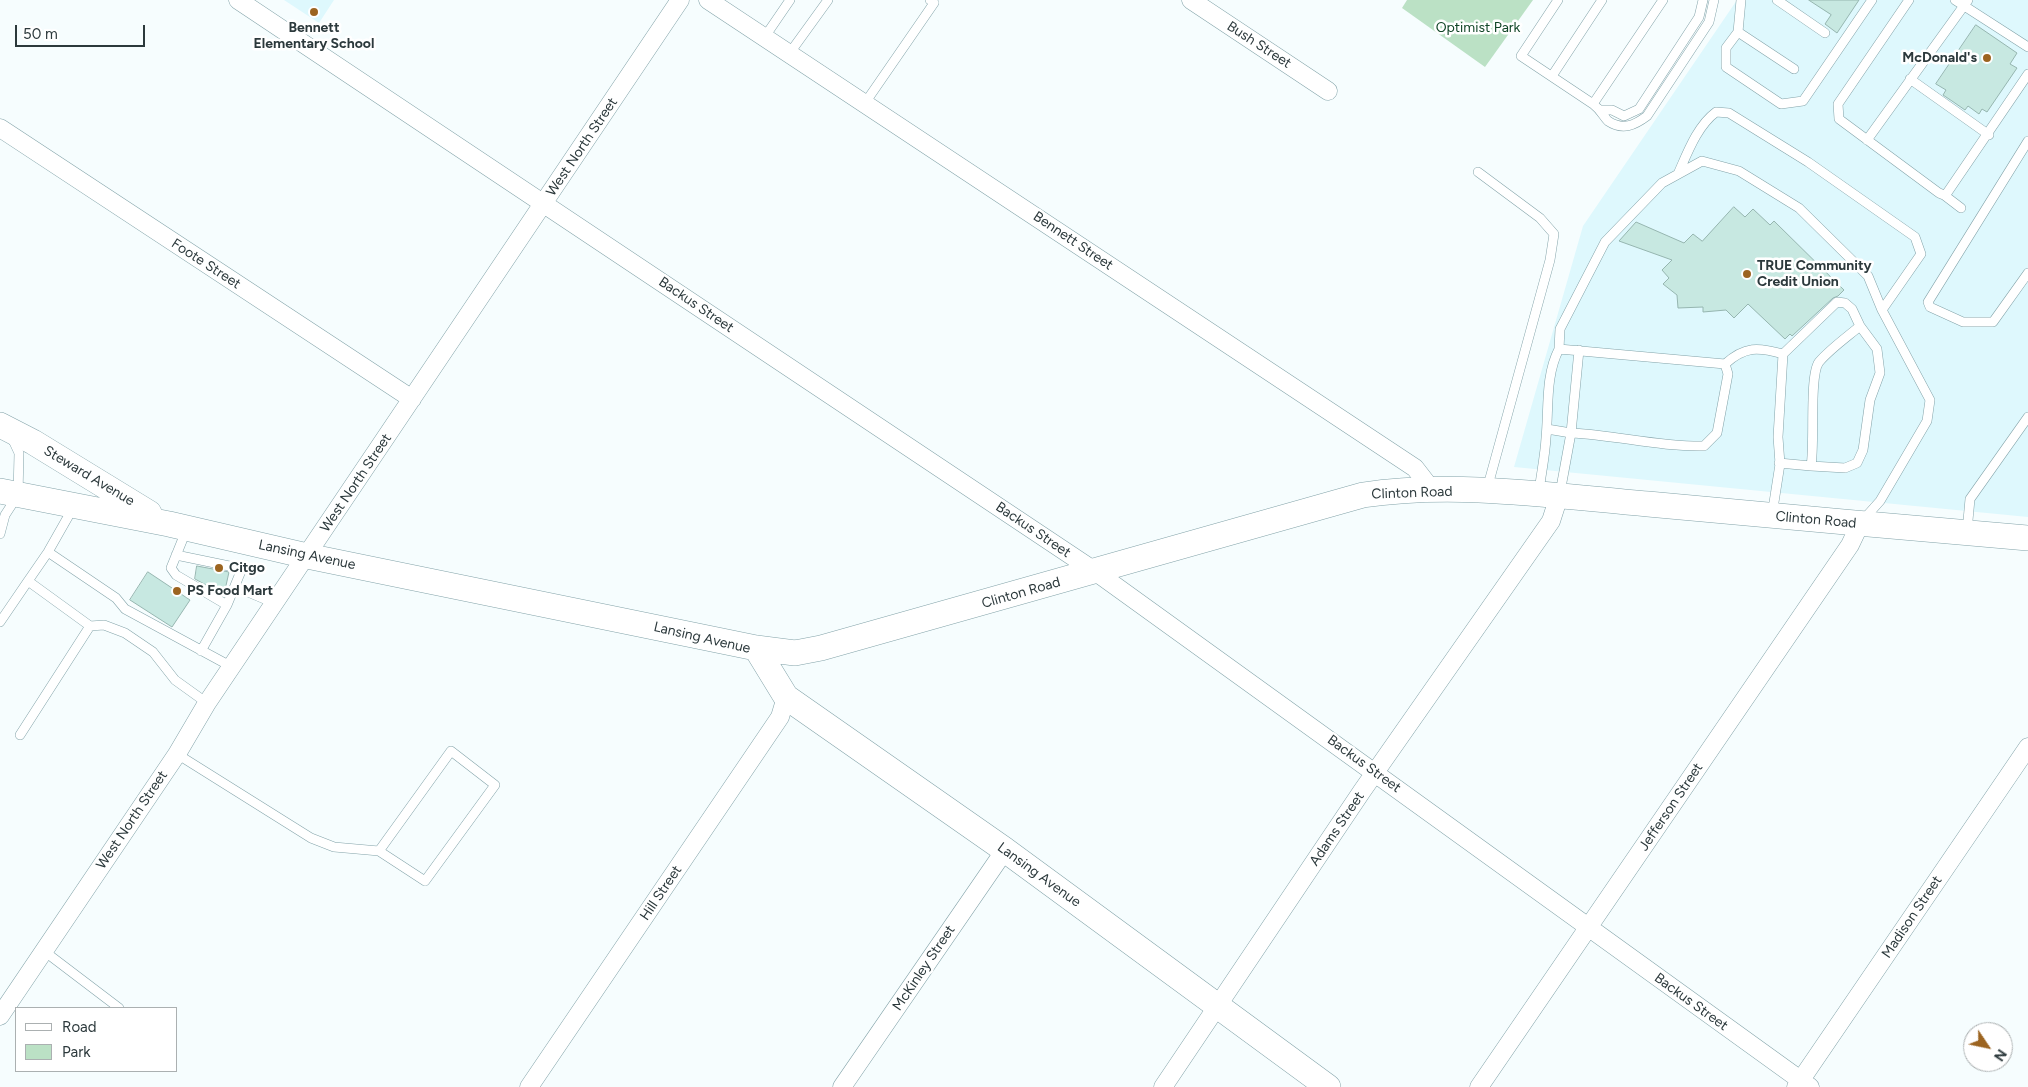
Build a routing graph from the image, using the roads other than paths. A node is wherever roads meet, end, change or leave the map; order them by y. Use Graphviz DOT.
graph roads {
  1 [pos="238,0"];
  2 [pos="680,0"];
  3 [pos="708,0"];
  4 [pos="790,0"];
  5 [pos="828,0"];
  6 [pos="930,0"];
  7 [pos="1191,0"];
  8 [pos="1558,0"];
  9 [pos="1602,0"];
  10 [pos="1663,0"];
  11 [pos="1703,0"];
  12 [pos="1714,0"];
  13 [pos="1741,0"];
  14 [pos="1872,0"];
  15 [pos="1909,0"];
  16 [pos="1954,0"];
  17 [pos="1781,1"];
  18 [pos="1966,3"];
  19 [pos="1738,32"];
  20 [pos="1825,33"];
  21 [pos="764,38"];
  22 [pos="2028,48"];
  23 [pos="789,54"];
  24 [pos="1794,68"];
  25 [pos="2028,74"];
  26 [pos="1552,76"];
  27 [pos="1910,79"];
  28 [pos="1328,91"];
  29 [pos="865,103"];
  30 [pos="1593,104"];
  31 [pos="1602,110"];
  32 [pos="0,128"];
  33 [pos="1989,135"];
  34 [pos="1867,140"];
  35 [pos="2028,141"];
  36 [pos="1478,172"];
  37 [pos="1678,174"];
  38 [pos="1944,195"];
  39 [pos="544,204"];
  40 [pos="1961,208"];
  41 [pos="2028,273"];
  42 [pos="1882,310"];
  43 [pos="1860,326"];
  44 [pos="1559,349"];
  45 [pos="1578,350"];
  46 [pos="1783,354"];
  47 [pos="1725,364"];
  48 [pos="412,399"];
  49 [pos="2028,417"];
  50 [pos="4,428"];
  51 [pos="1547,429"];
  52 [pos="1571,433"];
  53 [pos="1779,463"];
  54 [pos="1811,466"];
  55 [pos="1432,490"];
  56 [pos="1487,492"];
  57 [pos="9,493"];
  58 [pos="1548,496"];
  59 [pos="74,506"];
  60 [pos="1772,516"];
  61 [pos="1860,524"];
  62 [pos="178,526"];
  63 [pos="1966,533"];
  64 [pos="0,534"];
  65 [pos="2028,538"];
  66 [pos="48,552"];
  67 [pos="176,555"];
  68 [pos="307,556"];
  69 [pos="1096,572"];
  70 [pos="28,581"];
  71 [pos="236,587"];
  72 [pos="274,604"];
  73 [pos="227,605"];
  74 [pos="0,622"];
  75 [pos="90,626"];
  76 [pos="756,648"];
  77 [pos="201,651"];
  78 [pos="232,667"];
  79 [pos="786,696"];
  80 [pos="207,704"];
  81 [pos="20,735"];
  82 [pos="2028,747"];
  83 [pos="177,754"];
  84 [pos="1376,772"];
  85 [pos="1005,850"];
  86 [pos="380,851"];
  87 [pos="1589,928"];
  88 [pos="44,951"];
  89 [pos="1218,1006"];
  90 [pos="118,1007"];
  91 [pos="0,1016"];
  92 [pos="1802,1085"];
  93 [pos="529,1087"];
  94 [pos="842,1087"];
  95 [pos="1163,1087"];
  96 [pos="1328,1087"];
  97 [pos="1479,1087"];
  1 -- 39 [label="street, Backus Street"];
  2 -- 39 [label="street, West North Street"];
  3 -- 21 [label="street, Bennett Street"];
  4 -- 21 [label="lane"];
  5 -- 23 [label="lane"];
  6 -- 29 [label="lane"];
  7 -- 28 [label="street, Bush Street"];
  8 -- 26 [label="lane"];
  9 -- 26 [label="lane"];
  10 -- 30 [label="lane"];
  11 -- 31 [label="lane"];
  12 -- 31 [label="lane"];
  13 -- 19 [label="lane"];
  14 -- 19 [label="lane"];
  15 -- 34 [label="lane"];
  16 -- 18 [label="lane"];
  17 -- 20 [label="lane"];
  18 -- 22 [label="lane"];
  18 -- 27 [label="lane"];
  19 -- 24 [label="lane"];
  21 -- 23 [label="street, Bennett Street"];
  23 -- 29 [label="street, Bennett Street"];
  25 -- 33 [label="lane"];
  26 -- 30 [label="lane"];
  27 -- 33 [label="lane"];
  27 -- 34 [label="lane"];
  29 -- 55 [label="street, Bennett Street"];
  30 -- 31 [label="lane"];
  32 -- 48 [label="street, Foote Street"];
  33 -- 38 [label="lane"];
  34 -- 38 [label="lane"];
  35 -- 41 [label="lane"];
  36 -- 56 [label="lane"];
  37 -- 42 [label="lane"];
  37 -- 42 [label="lane"];
  37 -- 44 [label="lane"];
  38 -- 40 [label="lane"];
  39 -- 48 [label="street, West North Street"];
  39 -- 69 [label="street, Backus Street"];
  42 -- 61 [label="lane"];
  43 -- 46 [label="lane"];
  43 -- 54 [label="lane"];
  43 -- 54 [label="lane"];
  44 -- 45 [label="lane"];
  44 -- 51 [label="lane"];
  45 -- 47 [label="lane"];
  45 -- 52 [label="lane"];
  46 -- 47 [label="lane"];
  46 -- 53 [label="lane"];
  47 -- 52 [label="lane"];
  48 -- 68 [label="street, West North Street"];
  49 -- 63 [label="lane"];
  50 -- 57 [label="lane, Steward Avenue"];
  50 -- 62 [label="main road, Steward Avenue"];
  51 -- 52 [label="lane"];
  51 -- 58 [label="lane"];
  52 -- 58 [label="lane"];
  53 -- 54 [label="lane"];
  53 -- 60 [label="lane"];
  55 -- 56 [label="main road, Clinton Road"];
  55 -- 69 [label="main road, Clinton Road"];
  56 -- 58 [label="main road, Clinton Road"];
  57 -- 59 [label="main road, Lansing Avenue"];
  57 -- 64 [label="lane"];
  58 -- 60 [label="main road, Clinton Road"];
  58 -- 84 [label="street, Adams Street"];
  59 -- 62 [label="main road, Lansing Avenue"];
  59 -- 66 [label="lane"];
  60 -- 61 [label="main road, Clinton Road"];
  61 -- 63 [label="main road, Clinton Road"];
  61 -- 87 [label="street, Jefferson Street"];
  62 -- 67 [label="lane"];
  62 -- 68 [label="main road, Lansing Avenue"];
  63 -- 65 [label="main road, Clinton Road"];
  66 -- 70 [label="lane"];
  66 -- 77 [label="lane"];
  67 -- 71 [label="lane"];
  67 -- 73 [label="lane"];
  68 -- 72 [label="street, West North Street"];
  68 -- 76 [label="main road, Lansing Avenue"];
  69 -- 76 [label="main road, Clinton Road"];
  69 -- 84 [label="street, Backus Street"];
  70 -- 74 [label="lane"];
  70 -- 75 [label="lane"];
  71 -- 72 [label="lane"];
  71 -- 73 [label="lane"];
  72 -- 78 [label="street, West North Street"];
  73 -- 77 [label="lane"];
  75 -- 80 [label="lane"];
  75 -- 81 [label="lane"];
  76 -- 79 [label="main road, Lansing Avenue"];
  77 -- 78 [label="lane"];
  78 -- 80 [label="street, West North Street"];
  79 -- 85 [label="main road, Lansing Avenue"];
  79 -- 93 [label="street, Hill Street"];
  80 -- 83 [label="street, West North Street"];
  82 -- 92 [label="street, Madison Street"];
  83 -- 86 [label="lane"];
  83 -- 88 [label="street, West North Street"];
  84 -- 87 [label="street, Backus Street"];
  84 -- 89 [label="street, Adams Street"];
  85 -- 89 [label="main road, Lansing Avenue"];
  85 -- 94 [label="street, McKinley Street"];
  86 -- 86 [label="lane"];
  87 -- 92 [label="street, Backus Street"];
  87 -- 97 [label="street, Jefferson Street"];
  88 -- 90 [label="lane"];
  88 -- 91 [label="street, West North Street"];
  89 -- 95 [label="street, Adams Street"];
  89 -- 96 [label="main road, Lansing Avenue"];
}
